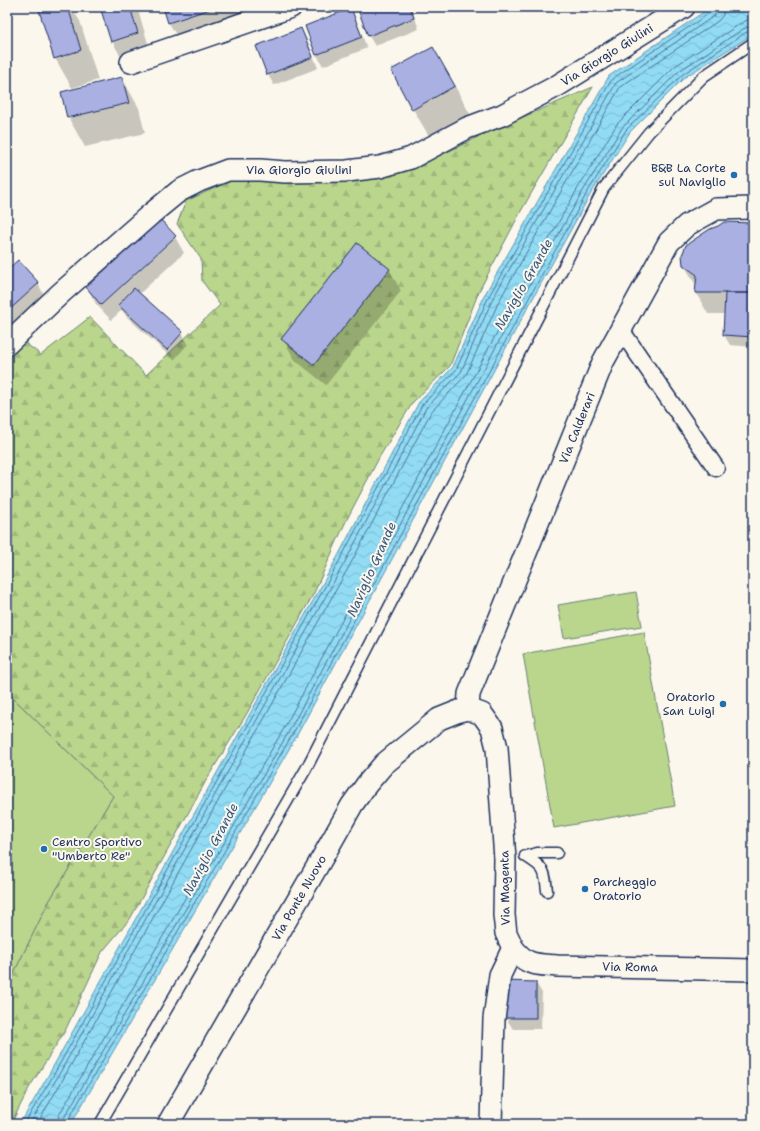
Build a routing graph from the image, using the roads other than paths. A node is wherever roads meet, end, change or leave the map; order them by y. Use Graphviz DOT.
graph roads {
  1 [pos="684,7"];
  2 [pos="285,8"];
  3 [pos="753,43"];
  4 [pos="130,62"];
  5 [pos="753,208"];
  6 [pos="621,330"];
  7 [pos="7,344"];
  8 [pos="716,468"];
  9 [pos="468,709"];
  10 [pos="557,852"];
  11 [pos="515,858"];
  12 [pos="547,891"];
  13 [pos="513,948"];
  14 [pos="753,970"];
  15 [pos="100,1124"];
  16 [pos="168,1124"];
  17 [pos="491,1124"];
  1 -- 7 [label="street, Via Giorgio Giulini"];
  2 -- 4 [label="street"];
  3 -- 15 [label="lane"];
  5 -- 6 [label="street, Via Calderari"];
  6 -- 8 [label="street"];
  6 -- 9 [label="street, Via Calderari"];
  9 -- 11 [label="street, Via Magenta"];
  9 -- 16 [label="street, Via Ponte Nuovo"];
  10 -- 11 [label="lane"];
  11 -- 12 [label="lane"];
  11 -- 13 [label="street, Via Magenta"];
  13 -- 14 [label="street, Via Roma"];
  13 -- 17 [label="street"];
}
